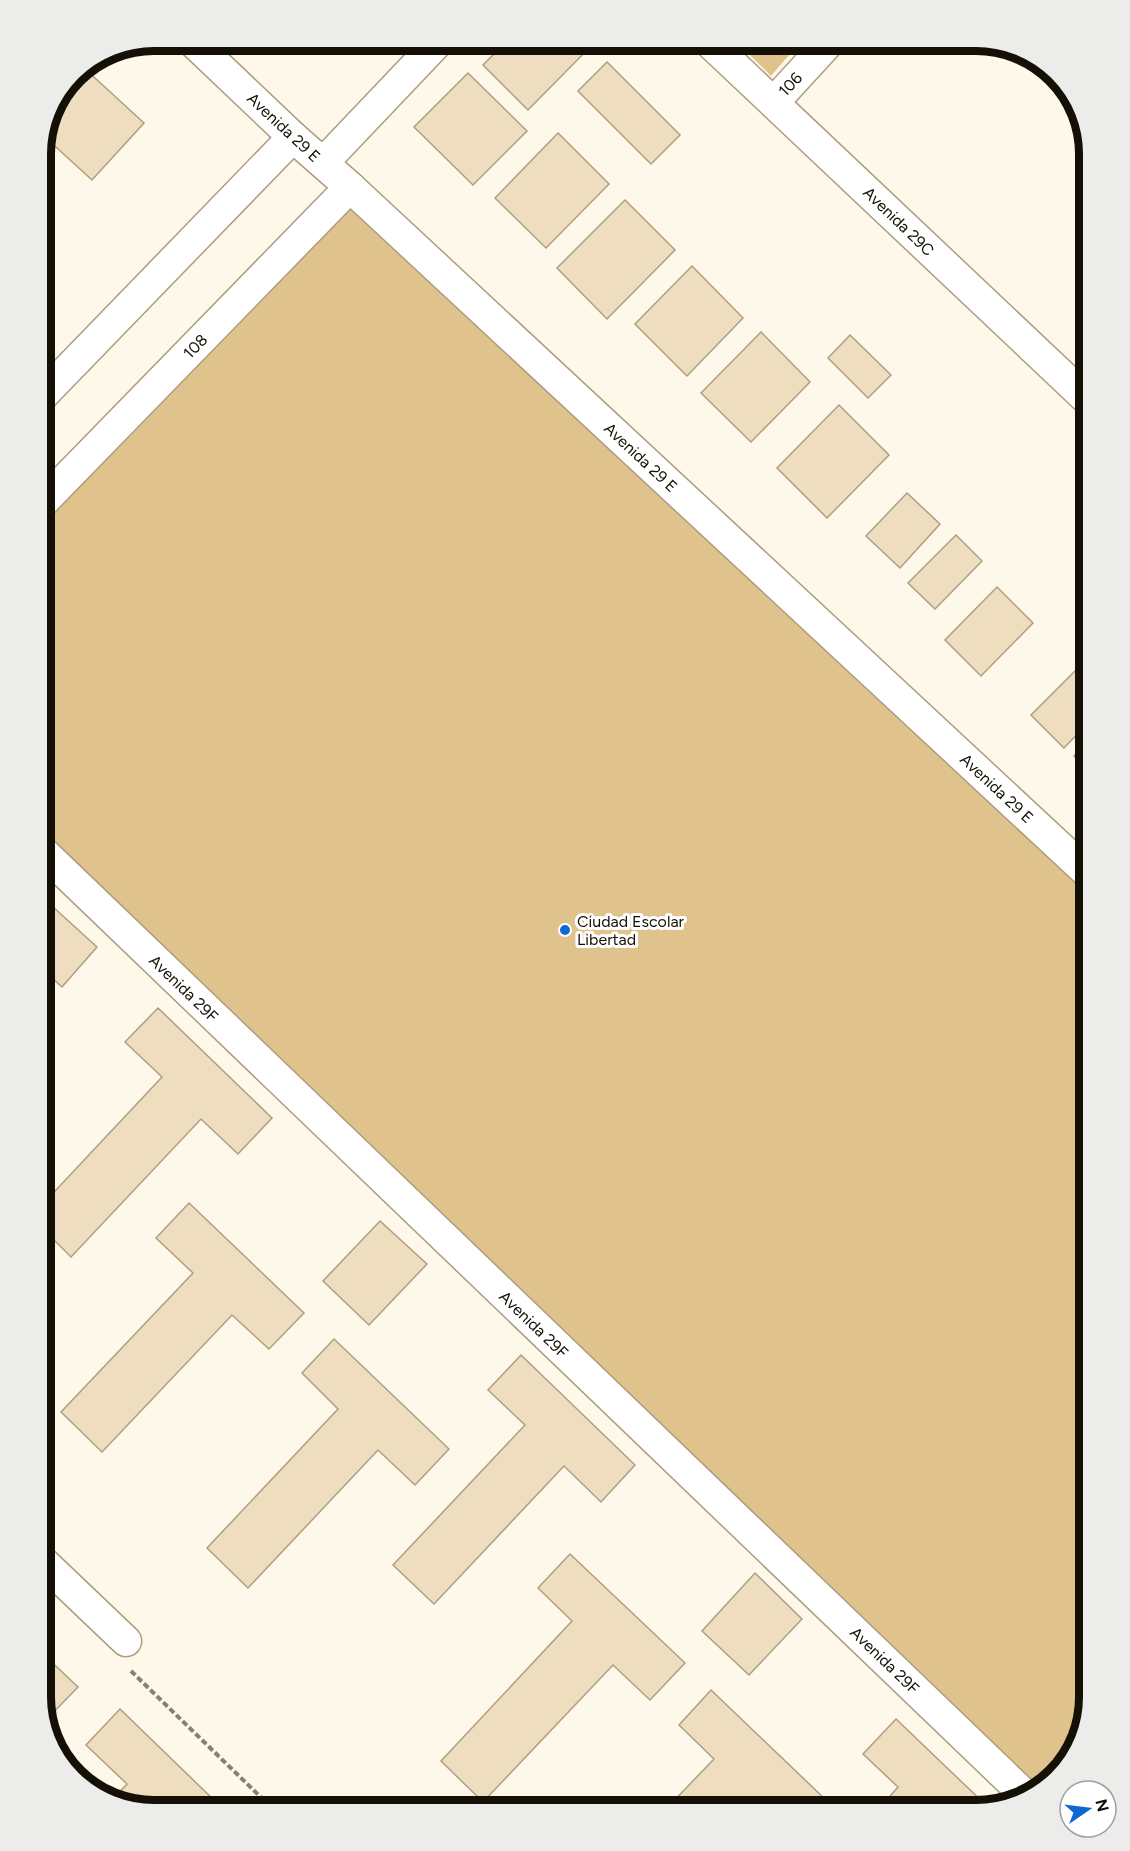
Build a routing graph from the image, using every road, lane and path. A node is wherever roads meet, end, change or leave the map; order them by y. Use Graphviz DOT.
graph roads {
  1 [pos="203,51"];
  2 [pos="429,51"];
  3 [pos="719,51"];
  4 [pos="821,51"];
  5 [pos="774,102"];
  6 [pos="293,137"];
  7 [pos="323,163"];
  8 [pos="350,187"];
  9 [pos="51,387"];
  10 [pos="1079,392"];
  11 [pos="51,494"];
  12 [pos="51,860"];
  13 [pos="1079,865"];
  14 [pos="51,1570"];
  15 [pos="126,1641"];
  16 [pos="1020,1790"];
  17 [pos="264,1800"];
  1 -- 6 [label="street, Avenida 29 E"];
  2 -- 7 [label="street"];
  3 -- 5 [label="street, Avenida 29C"];
  4 -- 5 [label="street, 106"];
  5 -- 10 [label="street, Avenida 29C"];
  6 -- 7 [label="street, Avenida 29 E"];
  6 -- 9 [label="street"];
  7 -- 8 [label="street, Avenida 29 E"];
  8 -- 11 [label="street, 108"];
  8 -- 13 [label="street, Avenida 29 E"];
  12 -- 16 [label="street, Avenida 29F"];
  14 -- 15 [label="street"];
  15 -- 17 [label="path"];
}
